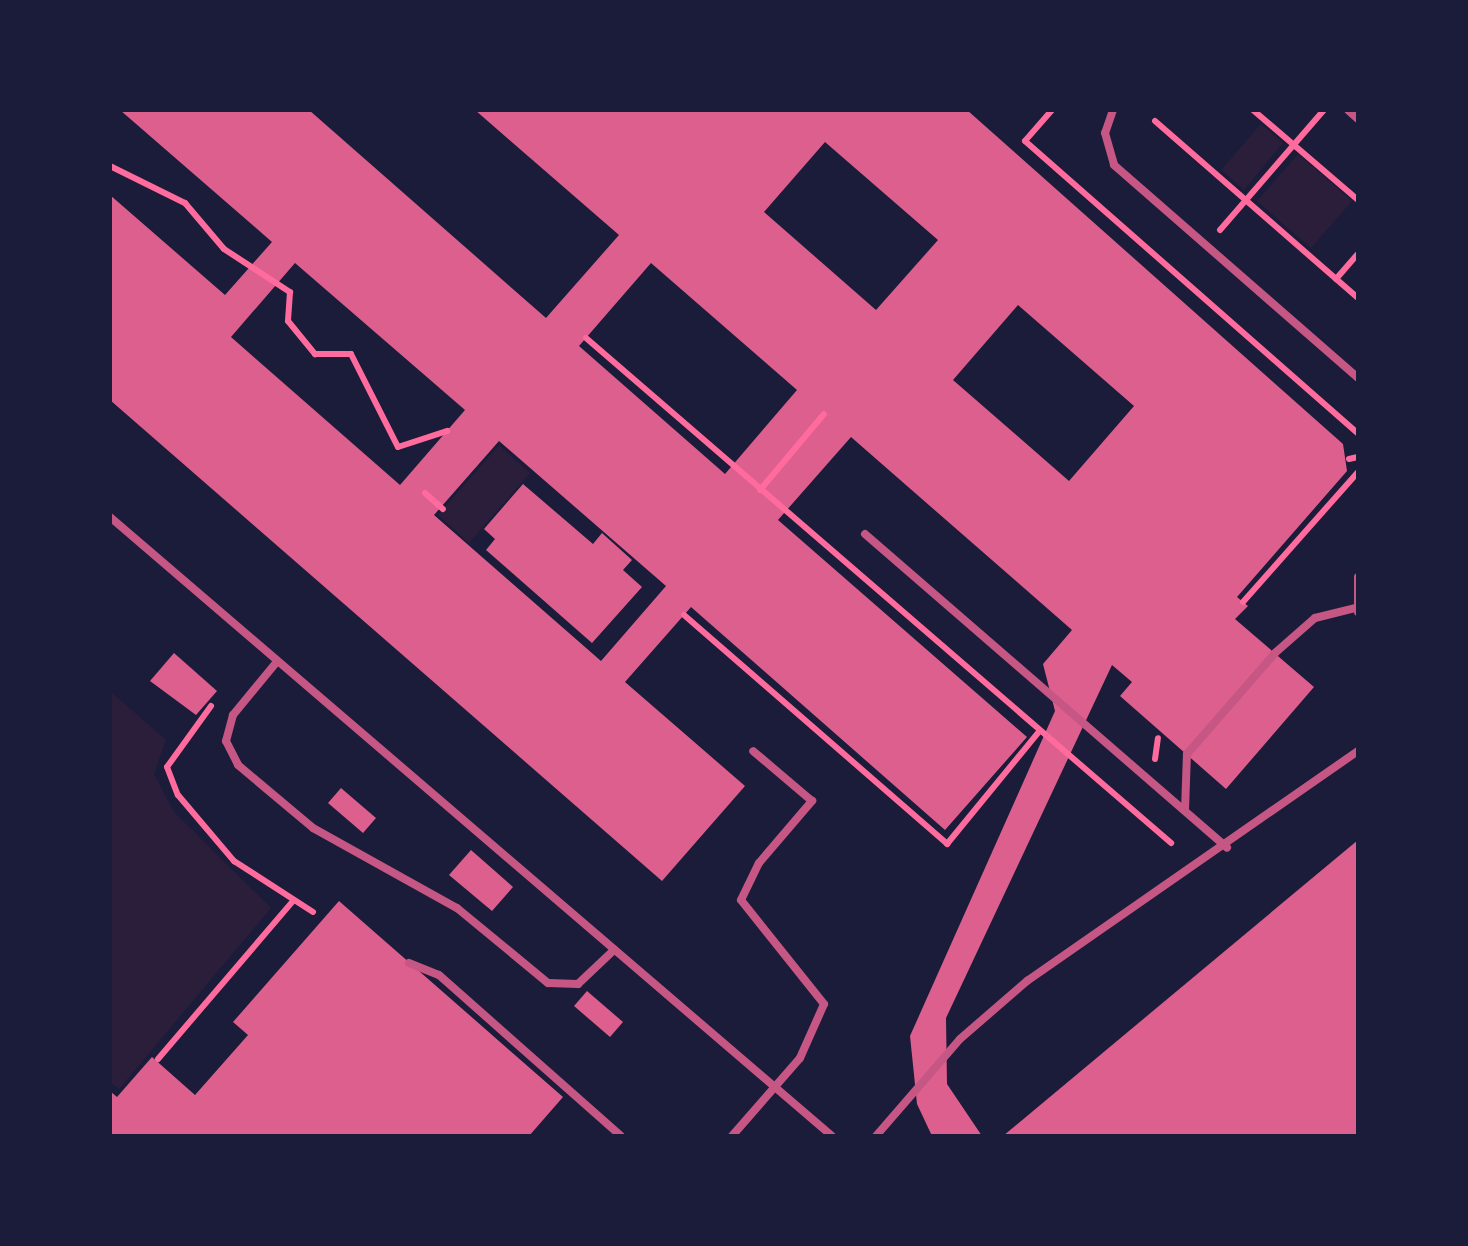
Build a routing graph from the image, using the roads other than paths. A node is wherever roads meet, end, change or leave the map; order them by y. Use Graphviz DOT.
graph roads {
  1 [pos="1113,110"];
  2 [pos="1348,110"];
  3 [pos="1358,119"];
  4 [pos="1358,378"];
  5 [pos="110,518"];
  6 [pos="864,534"];
  7 [pos="1358,577"];
  8 [pos="1356,610"];
  9 [pos="275,664"];
  10 [pos="753,750"];
  11 [pos="1358,751"];
  12 [pos="1184,810"];
  13 [pos="1227,848"];
  14 [pos="614,950"];
  15 [pos="410,963"];
  16 [pos="774,1087"];
  17 [pos="621,1136"];
  18 [pos="732,1136"];
  19 [pos="832,1136"];
  20 [pos="876,1136"];
  1 -- 4 [label="lane"];
  2 -- 3 [label="lane"];
  5 -- 9 [label="lane"];
  6 -- 12 [label="lane"];
  7 -- 8 [label="lane"];
  8 -- 12 [label="lane"];
  9 -- 14 [label="lane"];
  9 -- 14 [label="lane"];
  10 -- 16 [label="lane"];
  11 -- 13 [label="lane"];
  12 -- 13 [label="lane"];
  13 -- 20 [label="lane"];
  14 -- 16 [label="lane"];
  15 -- 17 [label="lane"];
  16 -- 18 [label="lane"];
  16 -- 19 [label="lane"];
}
